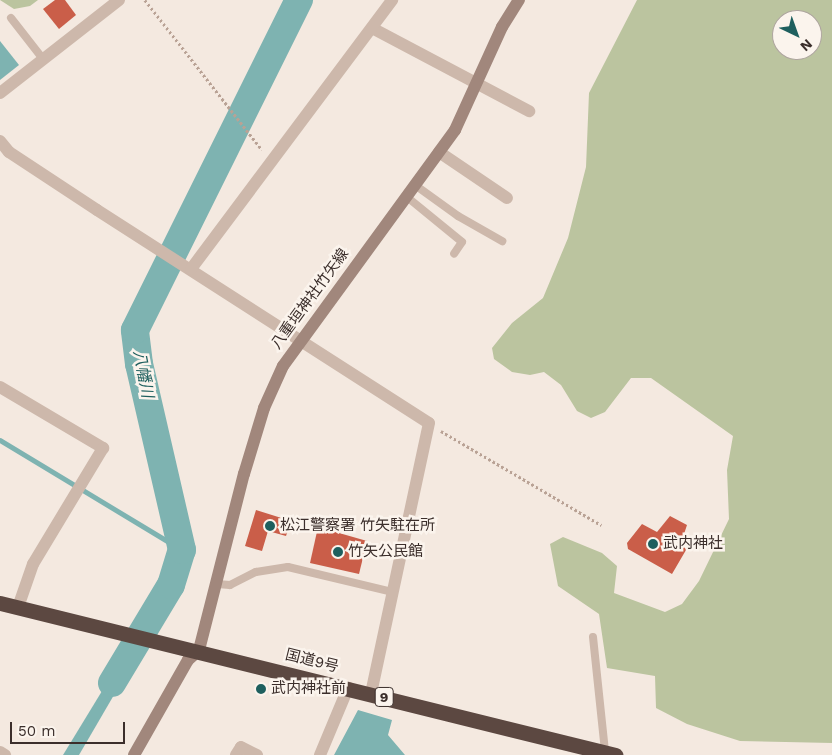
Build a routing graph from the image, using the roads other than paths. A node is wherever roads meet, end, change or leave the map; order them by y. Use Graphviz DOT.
graph roads {
  1 [pos="119,0"];
  2 [pos="392,0"];
  3 [pos="519,0"];
  4 [pos="11,18"];
  5 [pos="372,28"];
  6 [pos="43,59"];
  7 [pos="477,86"];
  8 [pos="0,93"];
  9 [pos="529,111"];
  10 [pos="0,141"];
  11 [pos="439,152"];
  12 [pos="415,185"];
  13 [pos="406,196"];
  14 [pos="507,198"];
  15 [pos="502,241"];
  16 [pos="454,254"];
  17 [pos="191,269"];
  18 [pos="300,339"];
  19 [pos="0,387"];
  20 [pos="217,584"];
  21 [pos="393,592"];
  22 [pos="0,603"];
  23 [pos="18,607"];
  24 [pos="594,637"];
  25 [pos="199,650"];
  26 [pos="348,688"];
  27 [pos="371,694"];
  28 [pos="566,749"];
  29 [pos="0,752"];
  30 [pos="610,754"];
  31 [pos="5,755"];
  32 [pos="134,755"];
  33 [pos="236,755"];
  34 [pos="257,755"];
  35 [pos="320,755"];
  1 -- 6 [label="street"];
  2 -- 5 [label="street"];
  3 -- 7 [label="main road, 八重垣神社竹矢線"];
  4 -- 6 [label="lane"];
  5 -- 7 [label="street"];
  5 -- 17 [label="street"];
  6 -- 8 [label="street"];
  7 -- 9 [label="street"];
  7 -- 11 [label="main road, 八重垣神社竹矢線"];
  10 -- 17 [label="street"];
  11 -- 12 [label="main road, 八重垣神社竹矢線"];
  11 -- 14 [label="street"];
  12 -- 13 [label="main road, 八重垣神社竹矢線"];
  12 -- 15 [label="lane"];
  13 -- 16 [label="lane"];
  13 -- 18 [label="main road, 八重垣神社竹矢線"];
  17 -- 18 [label="street"];
  18 -- 20 [label="main road, 八重垣神社竹矢線"];
  18 -- 21 [label="street"];
  19 -- 23 [label="street"];
  20 -- 21 [label="lane"];
  20 -- 25 [label="main road, 八重垣神社竹矢線"];
  21 -- 27 [label="street"];
  22 -- 23 [label="highway, 国道9号 / 9"];
  23 -- 25 [label="highway, 国道9号 / 9"];
  24 -- 30 [label="lane"];
  25 -- 26 [label="highway, 国道9号 / 9"];
  25 -- 32 [label="main road"];
  26 -- 27 [label="highway, 国道9号 / 9"];
  26 -- 35 [label="street"];
  27 -- 28 [label="highway, 国道9号 / 9"];
  28 -- 30 [label="highway, 国道9号 / 9"];
  29 -- 31 [label="street"];
  33 -- 34 [label="street"];
}
